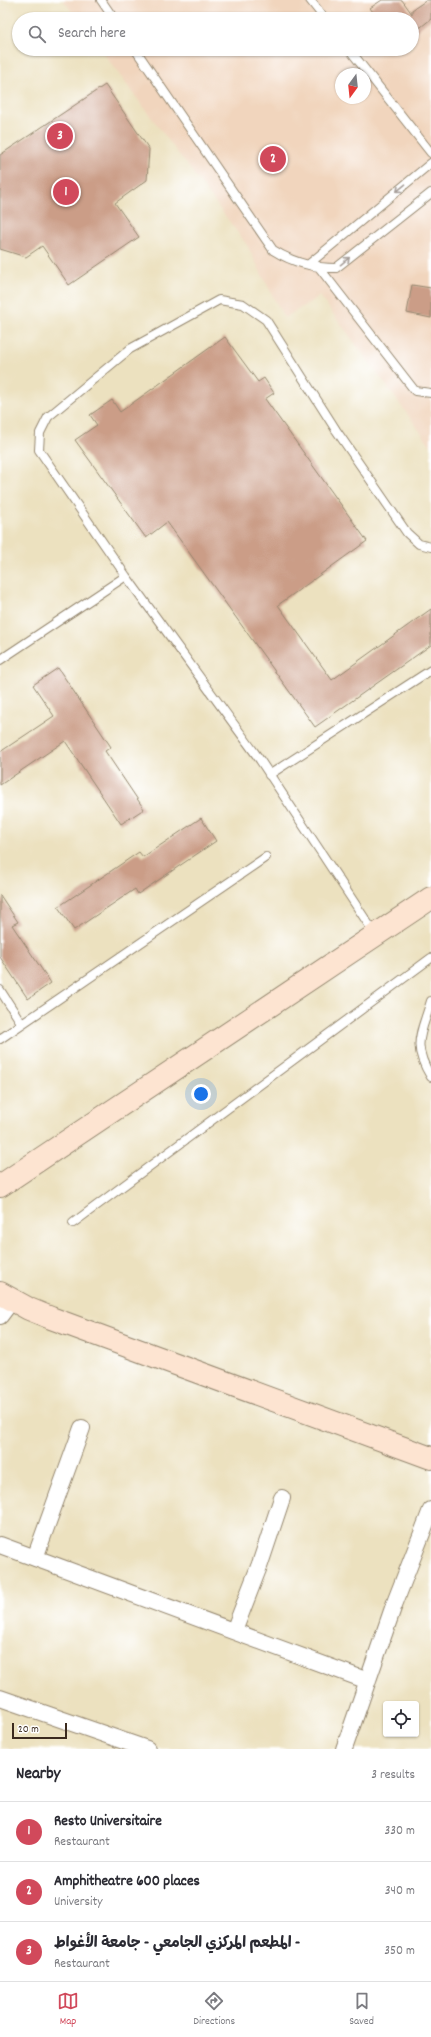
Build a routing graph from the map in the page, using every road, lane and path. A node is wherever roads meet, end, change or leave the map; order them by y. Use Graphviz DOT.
graph roads {
  1 [pos="101,0"];
  2 [pos="310,0"];
  3 [pos="109,12"];
  4 [pos="319,12"];
  5 [pos="140,56"];
  6 [pos="355,56"];
  7 [pos="431,153"];
  8 [pos="431,163"];
  9 [pos="431,193"];
  10 [pos="313,265"];
  11 [pos="431,393"];
  12 [pos="431,546"];
  13 [pos="126,576"];
  14 [pos="0,660"];
  15 [pos="431,670"];
  16 [pos="269,775"];
  17 [pos="266,857"];
  18 [pos="431,898"];
  19 [pos="376,936"];
  20 [pos="431,958"];
  21 [pos="0,990"];
  22 [pos="431,1001"];
  23 [pos="22,1024"];
  24 [pos="0,1039"];
  25 [pos="431,1077"];
  26 [pos="0,1186"];
  27 [pos="73,1223"];
  28 [pos="4,1303"];
  29 [pos="82,1428"];
  30 [pos="431,1458"];
  31 [pos="282,1498"];
  32 [pos="431,1510"];
  33 [pos="0,1545"];
  34 [pos="35,1558"];
  35 [pos="234,1631"];
  36 [pos="368,1681"];
  37 [pos="0,1698"];
  38 [pos="147,1749"];
  39 [pos="344,1749"];
  1 -- 3 [label="lane"];
  2 -- 4 [label="lane"];
  5 -- 10 [label="lane"];
  6 -- 7 [label="lane"];
  8 -- 10 [label="lane, one-way"];
  10 -- 9 [label="lane, one-way"];
  10 -- 11 [label="lane"];
  12 -- 13 [label="lane"];
  13 -- 14 [label="lane"];
  13 -- 16 [label="lane"];
  15 -- 16 [label="lane"];
  16 -- 19 [label="lane"];
  17 -- 23 [label="lane"];
  18 -- 19 [label="street"];
  19 -- 26 [label="street"];
  20 -- 27 [label="lane"];
  21 -- 23 [label="lane"];
  22 -- 25 [label="lane"];
  23 -- 24 [label="lane"];
  28 -- 30 [label="street"];
  29 -- 34 [label="street"];
  31 -- 35 [label="street"];
  32 -- 36 [label="street"];
  33 -- 34 [label="street"];
  34 -- 35 [label="street"];
  35 -- 36 [label="street"];
  36 -- 39 [label="street"];
  37 -- 38 [label="street"];
}
